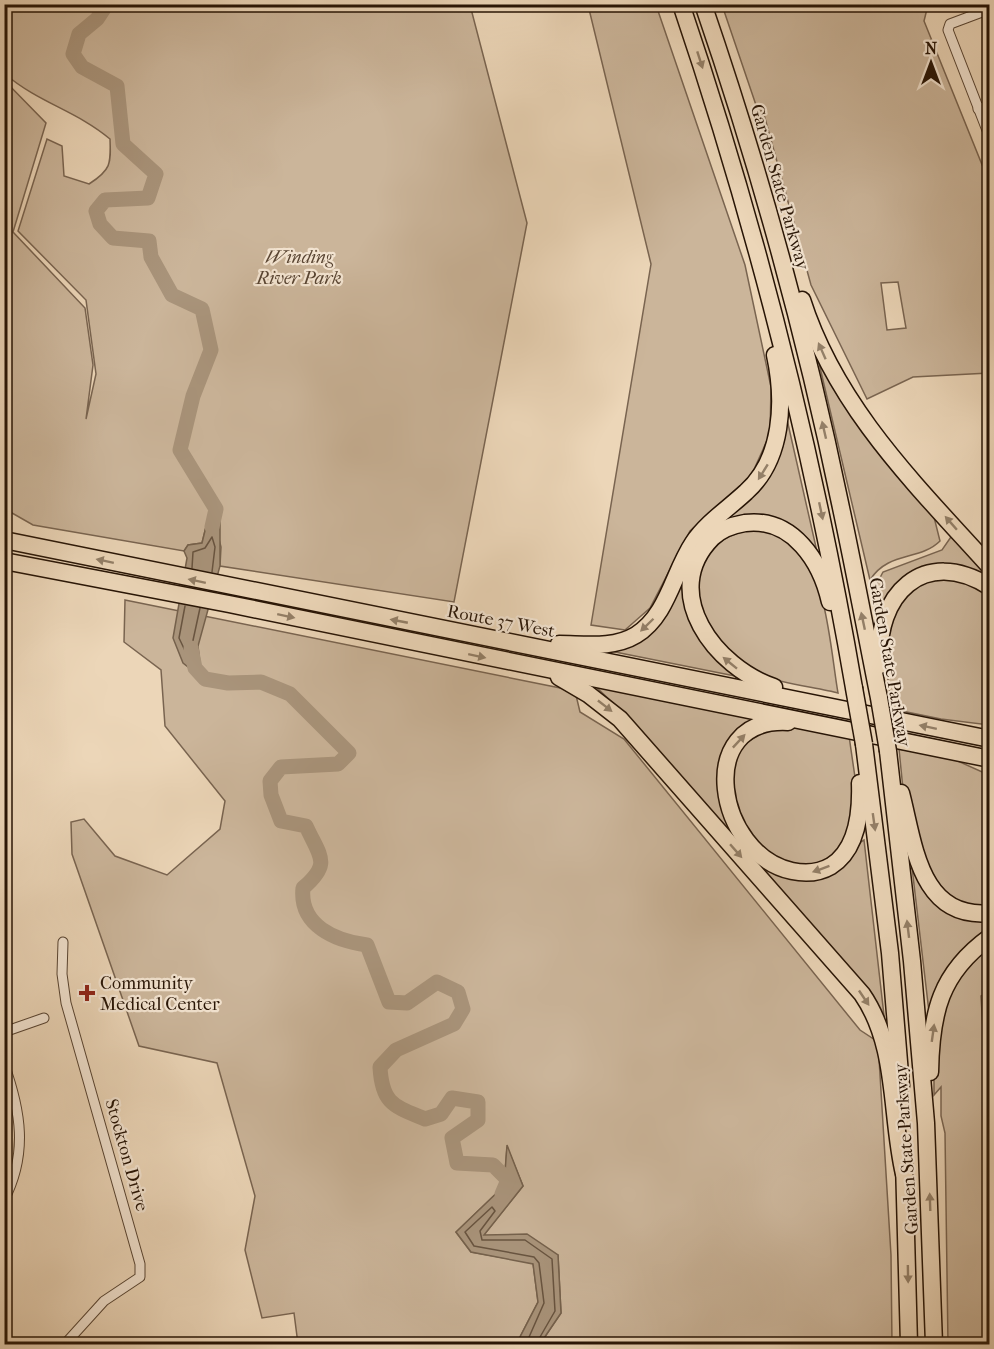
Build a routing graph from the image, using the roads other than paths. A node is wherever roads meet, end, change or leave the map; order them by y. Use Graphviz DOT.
graph roads {
  1 [pos="681,4"];
  2 [pos="704,8"];
  3 [pos="990,9"];
  4 [pos="990,105"];
  5 [pos="978,109"];
  6 [pos="990,138"];
  7 [pos="728,149"];
  8 [pos="4,540"];
  9 [pos="4,561"];
  10 [pos="990,567"];
  11 [pos="160,582"];
  12 [pos="990,587"];
  13 [pos="231,596"];
  14 [pos="518,644"];
  15 [pos="516,664"];
  16 [pos="854,688"];
  17 [pos="879,698"];
  18 [pos="799,700"];
  19 [pos="826,725"];
  20 [pos="990,728"];
  21 [pos="951,732"];
  22 [pos="990,739"];
  23 [pos="864,744"];
  24 [pos="941,748"];
  25 [pos="888,751"];
  26 [pos="990,759"];
  27 [pos="990,770"];
  28 [pos="990,913"];
  29 [pos="990,937"];
  30 [pos="63,942"];
  31 [pos="44,1018"];
  32 [pos="4,1032"];
  33 [pos="4,1064"];
  34 [pos="904,1174"];
  35 [pos="929,1175"];
  36 [pos="4,1200"];
  37 [pos="65,1344"];
  38 [pos="909,1344"];
  39 [pos="934,1344"];
  1 -- 7 [label="highway, Garden State Parkway, one-way"];
  10 -- 2 [label="highway, one-way"];
  17 -- 2 [label="highway, Garden State Parkway, one-way"];
  3 -- 5 [label="street"];
  4 -- 5 [label="street"];
  5 -- 6 [label="street"];
  7 -- 14 [label="highway, one-way"];
  7 -- 16 [label="highway, Garden State Parkway, one-way"];
  11 -- 8 [label="highway, Route 37 West, one-way"];
  9 -- 11 [label="highway, Route 37 West"];
  11 -- 13 [label="highway, Route 37 West"];
  12 -- 17 [label="highway"];
  14 -- 13 [label="highway, Route 37 West, one-way"];
  13 -- 15 [label="highway, Route 37 West, one-way"];
  14 -- 18 [label="highway, Route 37 West"];
  15 -- 19 [label="highway, Route 37 West"];
  15 -- 34 [label="highway, one-way"];
  18 -- 16 [label="highway, one-way"];
  16 -- 23 [label="highway, Garden State Parkway, bridge"];
  17 -- 25 [label="highway, Garden State Parkway, bridge"];
  21 -- 18 [label="highway, Route 37 West, one-way"];
  23 -- 19 [label="highway, one-way"];
  19 -- 24 [label="highway, Route 37 West"];
  20 -- 21 [label="highway"];
  21 -- 22 [label="highway, Route 37 West"];
  23 -- 34 [label="highway, Garden State Parkway, one-way"];
  24 -- 26 [label="highway, Route 37 West"];
  24 -- 27 [label="highway"];
  25 -- 28 [label="highway"];
  35 -- 25 [label="highway, Garden State Parkway, one-way"];
  35 -- 29 [label="highway, one-way"];
  30 -- 37 [label="street, Stockton Drive"];
  31 -- 32 [label="street"];
  33 -- 36 [label="street"];
  34 -- 38 [label="highway, Garden State Parkway, one-way"];
  39 -- 35 [label="highway, Garden State Parkway, one-way"];
}
